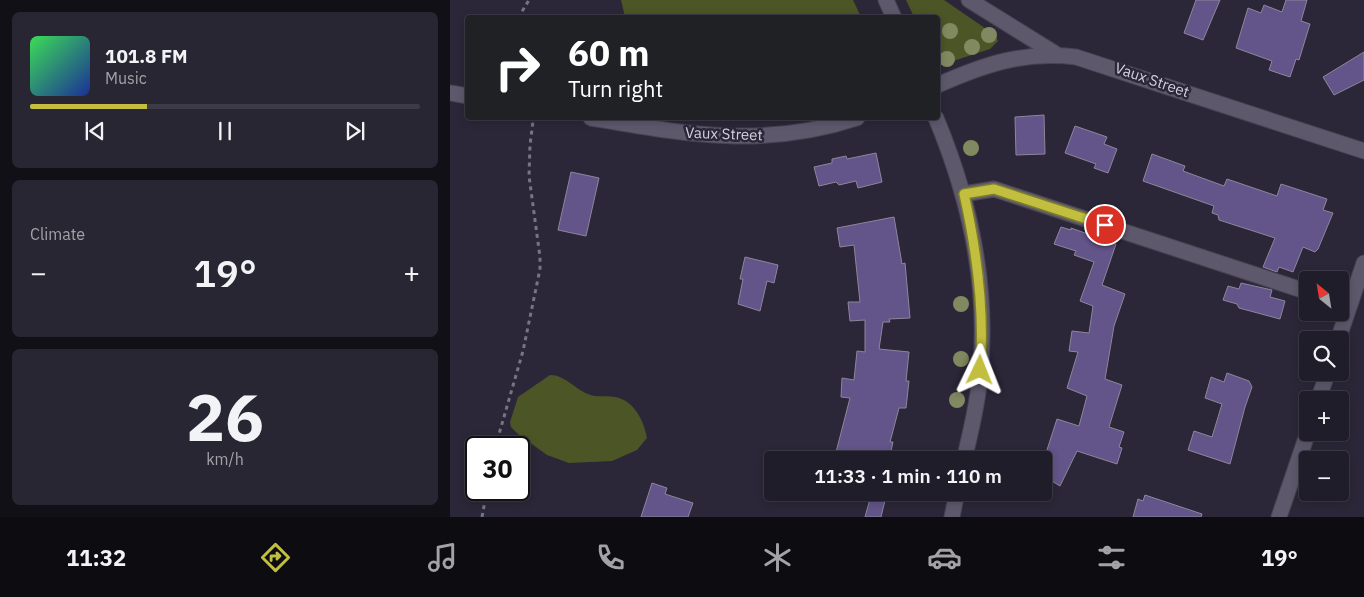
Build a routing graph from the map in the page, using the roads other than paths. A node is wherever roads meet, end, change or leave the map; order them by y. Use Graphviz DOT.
graph roads {
  1 [pos="886,0"];
  2 [pos="969,0"];
  3 [pos="893,15"];
  4 [pos="1057,55"];
  5 [pos="940,84"];
  6 [pos="450,93"];
  7 [pos="465,96"];
  8 [pos="603,120"];
  9 [pos="849,120"];
  10 [pos="937,120"];
  11 [pos="1364,151"];
  12 [pos="964,194"];
  13 [pos="1364,263"];
  14 [pos="1299,289"];
  15 [pos="1349,295"];
  16 [pos="1305,441"];
  17 [pos="966,451"];
  18 [pos="955,501"];
  19 [pos="952,517"];
  20 [pos="1280,517"];
  1 -- 3 [label="street"];
  2 -- 4 [label="street"];
  4 -- 5 [label="street, Vaux Street"];
  4 -- 11 [label="street, Vaux Street"];
  6 -- 7 [label="street"];
  8 -- 9 [label="street, Vaux Street"];
  10 -- 12 [label="street"];
  12 -- 14 [label="street"];
  12 -- 17 [label="street"];
  13 -- 15 [label="street"];
  16 -- 20 [label="street"];
  18 -- 19 [label="street"];
}
